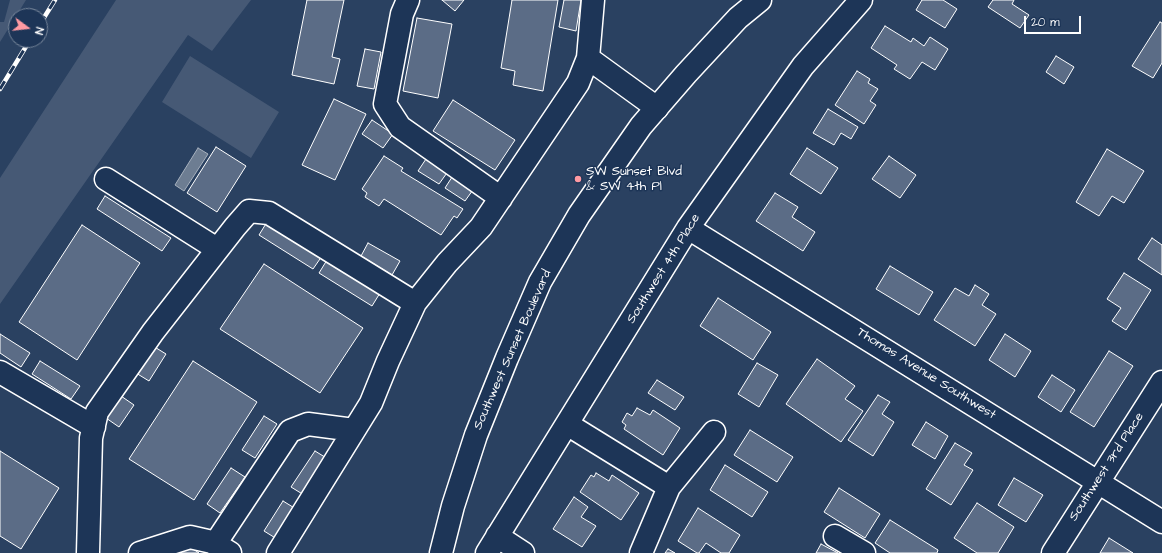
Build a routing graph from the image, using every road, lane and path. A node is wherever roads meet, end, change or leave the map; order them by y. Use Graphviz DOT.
graph roads {
  1 [pos="408,0"];
  2 [pos="593,0"];
  3 [pos="760,0"];
  4 [pos="861,0"];
  5 [pos="588,58"];
  6 [pos="657,108"];
  7 [pos="106,179"];
  8 [pos="501,198"];
  9 [pos="688,228"];
  10 [pos="217,249"];
  11 [pos="415,303"];
  12 [pos="0,372"];
  13 [pos="1162,382"];
  14 [pos="567,424"];
  15 [pos="94,427"];
  16 [pos="354,430"];
  17 [pos="714,432"];
  18 [pos="1098,481"];
  19 [pos="669,487"];
  20 [pos="1162,522"];
  21 [pos="835,536"];
  22 [pos="492,545"];
  23 [pos="223,549"];
  24 [pos="88,553"];
  25 [pos="140,553"];
  26 [pos="278,553"];
  27 [pos="441,553"];
  28 [pos="523,553"];
  29 [pos="640,553"];
  30 [pos="864,553"];
  31 [pos="1053,553"];
  1 -- 8 [label="street"];
  2 -- 5 [label="street"];
  3 -- 6 [label="street, Southwest Sunset Boulevard"];
  4 -- 9 [label="street, Southwest 4th Place"];
  5 -- 6 [label="street"];
  5 -- 8 [label="street"];
  6 -- 27 [label="street, Southwest Sunset Boulevard"];
  7 -- 10 [label="street"];
  8 -- 11 [label="street"];
  9 -- 14 [label="street, Southwest 4th Place"];
  9 -- 18 [label="street, Thomas Avenue Southwest"];
  10 -- 11 [label="street"];
  10 -- 15 [label="street"];
  11 -- 16 [label="street"];
  12 -- 15 [label="street"];
  13 -- 18 [label="street, Southwest 3rd Place"];
  14 -- 19 [label="street"];
  14 -- 22 [label="street, Southwest 4th Place"];
  15 -- 24 [label="street"];
  16 -- 23 [label="street"];
  16 -- 26 [label="street"];
  17 -- 19 [label="street"];
  18 -- 20 [label="street, Thomas Avenue Southwest"];
  18 -- 31 [label="street, Southwest 3rd Place"];
  19 -- 29 [label="street"];
  21 -- 30 [label="street"];
  22 -- 28 [label="street"];
  23 -- 25 [label="street"];
}
